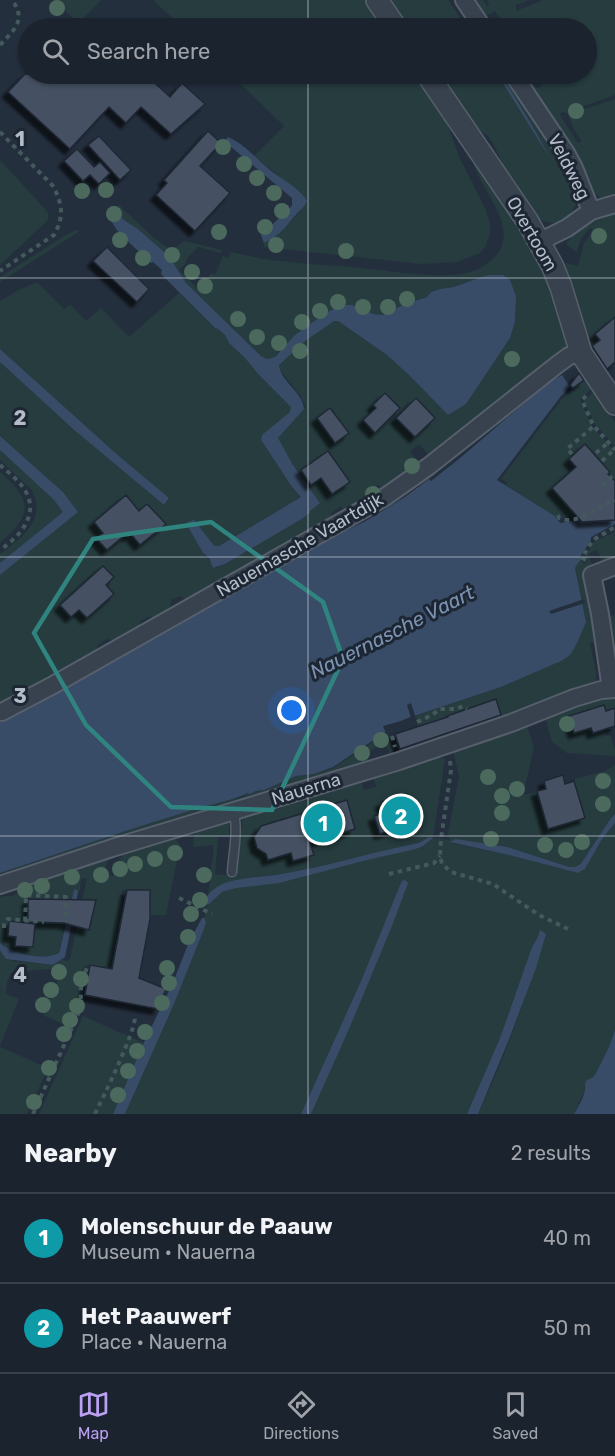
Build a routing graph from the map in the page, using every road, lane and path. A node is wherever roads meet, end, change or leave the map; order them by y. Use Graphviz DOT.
graph roads {
  1 [pos="12,0"];
  2 [pos="377,0"];
  3 [pos="464,0"];
  4 [pos="19,18"];
  5 [pos="389,18"];
  6 [pos="476,18"];
  7 [pos="18,22"];
  8 [pos="0,45"];
  9 [pos="434,84"];
  10 [pos="520,84"];
  11 [pos="0,132"];
  12 [pos="615,204"];
  13 [pos="591,211"];
  14 [pos="539,242"];
  15 [pos="0,271"];
  16 [pos="586,362"];
  17 [pos="584,398"];
  18 [pos="615,404"];
  19 [pos="594,426"];
  20 [pos="609,442"];
  21 [pos="615,449"];
  22 [pos="596,453"];
  23 [pos="572,454"];
  24 [pos="602,461"];
  25 [pos="0,465"];
  26 [pos="615,474"];
  27 [pos="602,485"];
  28 [pos="615,501"];
  29 [pos="558,515"];
  30 [pos="615,527"];
  31 [pos="0,550"];
  32 [pos="587,561"];
  33 [pos="615,566"];
  34 [pos="613,689"];
  35 [pos="468,709"];
  36 [pos="2,712"];
  37 [pos="417,722"];
  38 [pos="444,745"];
  39 [pos="234,811"];
  40 [pos="440,856"];
  41 [pos="232,872"];
  42 [pos="389,874"];
  43 [pos="0,885"];
  44 [pos="179,898"];
  45 [pos="212,914"];
  46 [pos="25,921"];
  47 [pos="44,922"];
  48 [pos="65,922"];
  49 [pos="4,928"];
  50 [pos="568,929"];
  51 [pos="87,967"];
  52 [pos="135,1016"];
  53 [pos="33,1114"];
  54 [pos="95,1114"];
  1 -- 4 [label="path"];
  2 -- 5 [label="street"];
  3 -- 6 [label="street"];
  7 -- 8 [label="path"];
  9 -- 14 [label="street, Overtoom"];
  10 -- 13 [label="street, Veldweg"];
  11 -- 15 [label="path"];
  12 -- 13 [label="street"];
  13 -- 14 [label="street, Veldweg"];
  14 -- 16 [label="street, Overtoom"];
  16 -- 18 [label="street, Overtoom"];
  16 -- 36 [label="street, Nauernasche Vaartdijk"];
  17 -- 19 [label="path"];
  19 -- 20 [label="path"];
  19 -- 23 [label="path"];
  20 -- 21 [label="path"];
  20 -- 22 [label="path"];
  21 -- 24 [label="path"];
  25 -- 31 [label="path"];
  26 -- 27 [label="path"];
  28 -- 29 [label="path"];
  30 -- 32 [label="path"];
  33 -- 34 [label="street, Nauerna"];
  34 -- 38 [label="street, Nauerna"];
  35 -- 37 [label="path"];
  38 -- 39 [label="street, Nauerna"];
  38 -- 40 [label="path"];
  39 -- 41 [label="lane"];
  39 -- 43 [label="street, Nauerna"];
  40 -- 42 [label="path"];
  40 -- 50 [label="path"];
  44 -- 45 [label="path"];
  46 -- 47 [label="path"];
  46 -- 48 [label="path"];
  46 -- 49 [label="path"];
  51 -- 53 [label="path"];
  52 -- 54 [label="path"];
}
